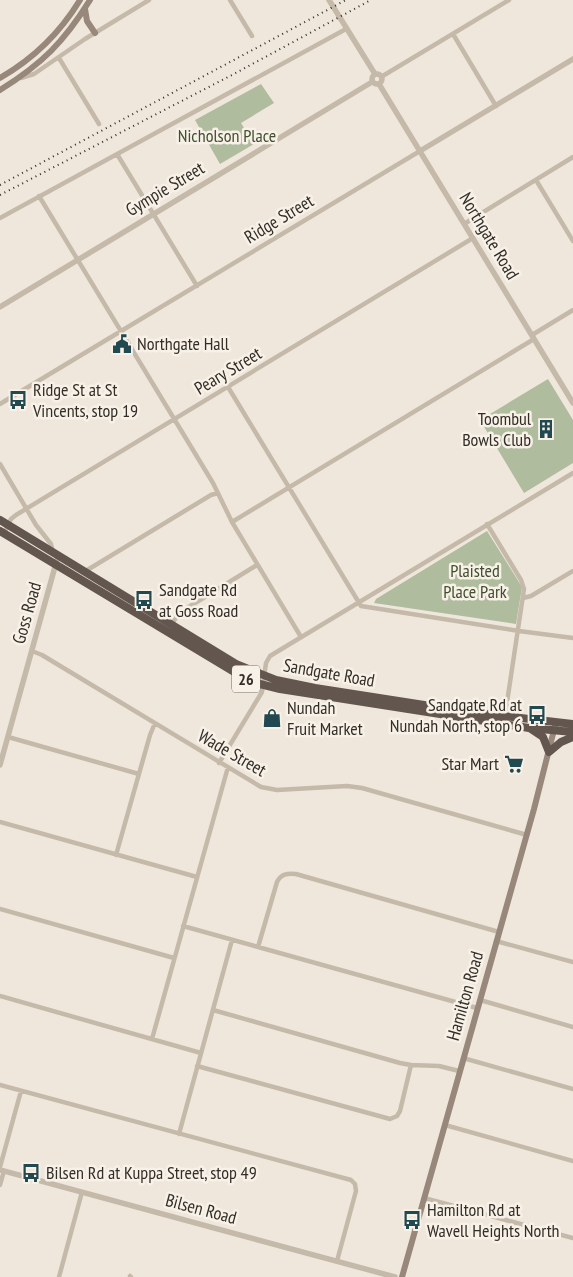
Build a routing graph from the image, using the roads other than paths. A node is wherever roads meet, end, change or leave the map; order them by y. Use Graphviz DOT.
graph roads {
  1 [pos="80,0"];
  2 [pos="90,0"];
  3 [pos="150,0"];
  4 [pos="230,0"];
  5 [pos="329,0"];
  6 [pos="509,0"];
  7 [pos="85,9"];
  8 [pos="346,29"];
  9 [pos="95,33"];
  10 [pos="453,34"];
  11 [pos="252,36"];
  12 [pos="59,58"];
  13 [pos="573,59"];
  14 [pos="374,74"];
  15 [pos="0,78"];
  16 [pos="17,79"];
  17 [pos="380,80"];
  18 [pos="372,82"];
  19 [pos="0,90"];
  20 [pos="496,106"];
  21 [pos="99,124"];
  22 [pos="420,151"];
  23 [pos="117,154"];
  24 [pos="573,157"];
  25 [pos="536,180"];
  26 [pos="39,196"];
  27 [pos="153,214"];
  28 [pos="0,218"];
  29 [pos="464,224"];
  30 [pos="474,238"];
  31 [pos="573,241"];
  32 [pos="78,260"];
  33 [pos="197,286"];
  34 [pos="0,307"];
  35 [pos="573,310"];
  36 [pos="121,332"];
  37 [pos="533,337"];
  38 [pos="228,387"];
  39 [pos="573,403"];
  40 [pos="0,404"];
  41 [pos="174,419"];
  42 [pos="0,464"];
  43 [pos="573,473"];
  44 [pos="289,488"];
  45 [pos="218,493"];
  46 [pos="26,508"];
  47 [pos="0,520"];
  48 [pos="232,522"];
  49 [pos="488,524"];
  50 [pos="8,525"];
  51 [pos="2,532"];
  52 [pos="55,554"];
  53 [pos="56,564"];
  54 [pos="257,565"];
  55 [pos="573,571"];
  56 [pos="84,572"];
  57 [pos="523,598"];
  58 [pos="359,603"];
  59 [pos="171,625"];
  60 [pos="519,631"];
  61 [pos="301,638"];
  62 [pos="573,638"];
  63 [pos="32,651"];
  64 [pos="264,676"];
  65 [pos="263,686"];
  66 [pos="506,709"];
  67 [pos="556,722"];
  68 [pos="155,723"];
  69 [pos="573,724"];
  70 [pos="530,728"];
  71 [pos="554,730"];
  72 [pos="573,732"];
  73 [pos="8,737"];
  74 [pos="573,737"];
  75 [pos="549,752"];
  76 [pos="219,763"];
  77 [pos="0,765"];
  78 [pos="228,768"];
  79 [pos="139,774"];
  80 [pos="0,822"];
  81 [pos="527,835"];
  82 [pos="116,855"];
  83 [pos="197,877"];
  84 [pos="0,909"];
  85 [pos="183,926"];
  86 [pos="499,932"];
  87 [pos="232,940"];
  88 [pos="496,941"];
  89 [pos="258,947"];
  90 [pos="174,958"];
  91 [pos="573,962"];
  92 [pos="0,996"];
  93 [pos="480,1000"];
  94 [pos="477,1008"];
  95 [pos="212,1010"];
  96 [pos="573,1025"];
  97 [pos="152,1039"];
  98 [pos="201,1053"];
  99 [pos="463,1058"];
  100 [pos="197,1066"];
  101 [pos="411,1066"];
  102 [pos="460,1071"];
  103 [pos="0,1085"];
  104 [pos="573,1089"];
  105 [pos="21,1091"];
  106 [pos="445,1125"];
  107 [pos="178,1134"];
  108 [pos="573,1161"];
  109 [pos="1,1169"];
  110 [pos="0,1185"];
  111 [pos="82,1192"];
  112 [pos="424,1198"];
  113 [pos="573,1238"];
  114 [pos="337,1261"];
  115 [pos="59,1277"];
  116 [pos="395,1277"];
  117 [pos="402,1277"];
  1 -- 15 [label="main road"];
  2 -- 7 [label="main road"];
  3 -- 9 [label="street"];
  4 -- 11 [label="street"];
  5 -- 8 [label="street"];
  6 -- 10 [label="street"];
  7 -- 9 [label="main road"];
  7 -- 16 [label="main road"];
  8 -- 14 [label="street"];
  8 -- 23 [label="street"];
  9 -- 12 [label="street"];
  10 -- 17 [label="street"];
  10 -- 20 [label="street"];
  12 -- 16 [label="street"];
  12 -- 21 [label="street"];
  13 -- 20 [label="street, Ridge Street"];
  14 -- 17 [label="street"];
  14 -- 18 [label="street"];
  16 -- 19 [label="main road"];
  17 -- 18 [label="street"];
  17 -- 22 [label="street, Northgate Road"];
  18 -- 27 [label="street, Gympie Street"];
  20 -- 22 [label="street, Ridge Street"];
  22 -- 29 [label="street, Northgate Road"];
  22 -- 33 [label="street, Ridge Street"];
  23 -- 26 [label="street"];
  23 -- 27 [label="street"];
  24 -- 25 [label="street"];
  25 -- 29 [label="street"];
  25 -- 31 [label="street"];
  26 -- 28 [label="street"];
  26 -- 32 [label="street"];
  27 -- 32 [label="street, Gympie Street"];
  27 -- 33 [label="street"];
  29 -- 30 [label="street, Northgate Road"];
  30 -- 37 [label="street, Northgate Road"];
  30 -- 38 [label="street, Peary Street"];
  32 -- 34 [label="street, Gympie Street"];
  32 -- 36 [label="street"];
  33 -- 36 [label="street, Ridge Street"];
  35 -- 37 [label="street"];
  36 -- 40 [label="street, Ridge Street"];
  36 -- 41 [label="street"];
  37 -- 39 [label="street, Northgate Road"];
  37 -- 44 [label="street"];
  38 -- 41 [label="street, Peary Street"];
  38 -- 44 [label="street"];
  41 -- 45 [label="street"];
  41 -- 46 [label="street, Peary Street"];
  42 -- 46 [label="street"];
  43 -- 49 [label="street"];
  44 -- 48 [label="street"];
  44 -- 58 [label="street"];
  45 -- 48 [label="street"];
  45 -- 56 [label="street"];
  46 -- 50 [label="street, Peary Street"];
  46 -- 52 [label="street"];
  47 -- 50 [label="highway, Sandgate Road / 26"];
  48 -- 54 [label="street"];
  49 -- 57 [label="street"];
  49 -- 58 [label="street"];
  50 -- 51 [label="street, Peary Street"];
  50 -- 52 [label="highway, Sandgate Road / 26"];
  51 -- 53 [label="highway, Sandgate Road / 26"];
  52 -- 53 [label="street, Goss Road"];
  52 -- 56 [label="highway, Sandgate Road / 26"];
  53 -- 63 [label="street, Goss Road"];
  53 -- 65 [label="highway, Sandgate Road / 26"];
  54 -- 59 [label="street"];
  54 -- 61 [label="street"];
  55 -- 57 [label="street"];
  56 -- 59 [label="highway, Sandgate Road / 26"];
  57 -- 60 [label="street"];
  58 -- 60 [label="street"];
  58 -- 61 [label="street"];
  59 -- 64 [label="highway, Sandgate Road / 26"];
  60 -- 62 [label="street"];
  60 -- 66 [label="street"];
  61 -- 64 [label="street"];
  63 -- 68 [label="street, Wade Street"];
  63 -- 73 [label="street, Goss Road"];
  64 -- 65 [label="street"];
  64 -- 67 [label="highway, Sandgate Road / 26"];
  65 -- 70 [label="highway, Sandgate Road / 26"];
  65 -- 76 [label="street"];
  67 -- 69 [label="highway, Sandgate Road / 26"];
  67 -- 71 [label="main road, Hamilton Road"];
  68 -- 76 [label="street, Wade Street"];
  68 -- 79 [label="street"];
  70 -- 71 [label="highway, Sandgate Road / 26"];
  70 -- 75 [label="highway"];
  71 -- 72 [label="highway, Sandgate Road / 26"];
  71 -- 75 [label="main road, Hamilton Road"];
  73 -- 77 [label="street, Goss Road"];
  73 -- 79 [label="street"];
  74 -- 75 [label="highway"];
  75 -- 81 [label="main road, Hamilton Road"];
  76 -- 78 [label="street, Wade Street"];
  78 -- 81 [label="street, Wade Street"];
  78 -- 83 [label="street"];
  79 -- 82 [label="street"];
  80 -- 82 [label="street"];
  81 -- 86 [label="main road, Hamilton Road"];
  82 -- 83 [label="street"];
  83 -- 85 [label="street"];
  84 -- 90 [label="street"];
  85 -- 87 [label="street"];
  85 -- 90 [label="street"];
  86 -- 88 [label="main road, Hamilton Road"];
  86 -- 89 [label="street"];
  87 -- 89 [label="street"];
  87 -- 95 [label="street"];
  88 -- 91 [label="street"];
  88 -- 93 [label="main road, Hamilton Road"];
  89 -- 94 [label="street"];
  90 -- 97 [label="street"];
  92 -- 97 [label="street"];
  93 -- 94 [label="main road, Hamilton Road"];
  93 -- 96 [label="street"];
  94 -- 99 [label="main road, Hamilton Road"];
  95 -- 98 [label="street"];
  95 -- 101 [label="street"];
  97 -- 98 [label="street"];
  98 -- 100 [label="street"];
  99 -- 102 [label="main road, Hamilton Road"];
  99 -- 104 [label="street"];
  100 -- 101 [label="street"];
  100 -- 107 [label="street"];
  101 -- 102 [label="street"];
  102 -- 106 [label="main road, Hamilton Road"];
  103 -- 105 [label="street"];
  105 -- 107 [label="street"];
  105 -- 109 [label="street"];
  106 -- 108 [label="street"];
  106 -- 112 [label="main road, Hamilton Road"];
  107 -- 114 [label="street"];
  109 -- 110 [label="street"];
  109 -- 111 [label="street, Bilsen Road"];
  111 -- 114 [label="street, Bilsen Road"];
  111 -- 115 [label="street"];
  112 -- 113 [label="street"];
  112 -- 117 [label="main road, Hamilton Road"];
  114 -- 116 [label="street, Bilsen Road"];
}
